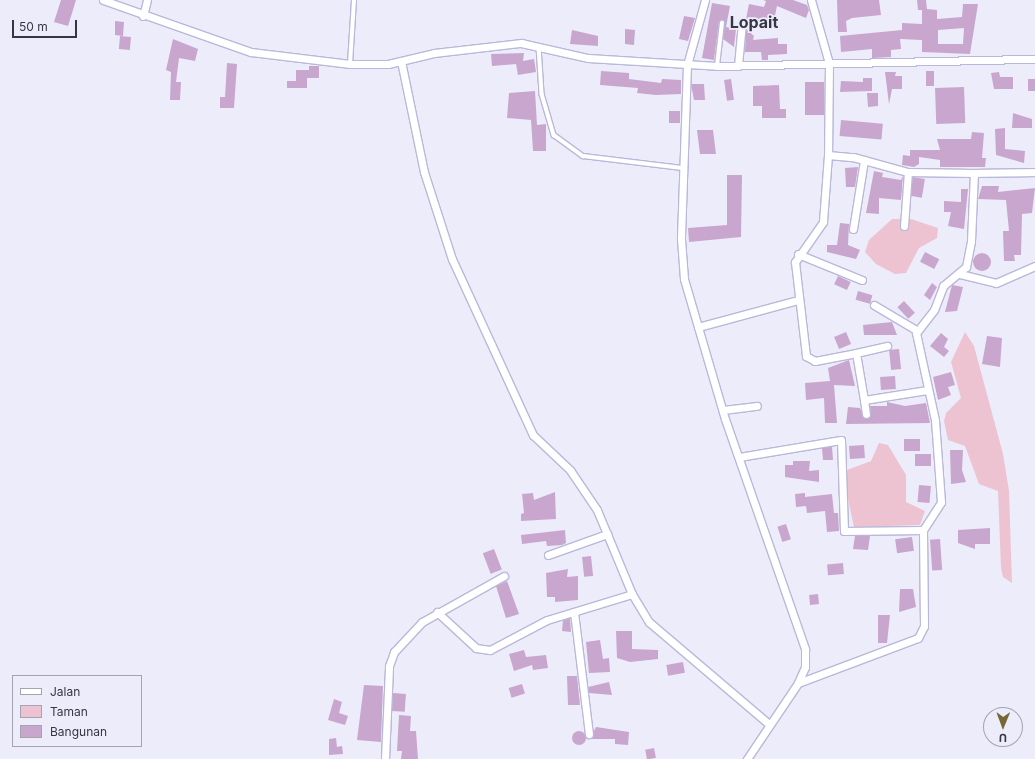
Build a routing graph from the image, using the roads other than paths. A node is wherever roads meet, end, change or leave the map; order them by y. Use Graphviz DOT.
graph roads {
  1 [pos="103,0"];
  2 [pos="147,0"];
  3 [pos="354,0"];
  4 [pos="705,0"];
  5 [pos="811,0"];
  6 [pos="143,16"];
  7 [pos="742,22"];
  8 [pos="722,23"];
  9 [pos="539,47"];
  10 [pos="1035,58"];
  11 [pos="401,60"];
  12 [pos="829,63"];
  13 [pos="350,64"];
  14 [pos="687,65"];
  15 [pos="717,66"];
  16 [pos="738,66"];
  17 [pos="828,156"];
  18 [pos="864,160"];
  19 [pos="682,168"];
  20 [pos="908,172"];
  21 [pos="1035,172"];
  22 [pos="974,173"];
  23 [pos="904,226"];
  24 [pos="853,229"];
  25 [pos="798,254"];
  26 [pos="1035,266"];
  27 [pos="960,274"];
  28 [pos="862,280"];
  29 [pos="798,300"];
  30 [pos="874,306"];
  31 [pos="698,327"];
  32 [pos="916,330"];
  33 [pos="888,346"];
  34 [pos="856,353"];
  35 [pos="927,390"];
  36 [pos="864,400"];
  37 [pos="757,406"];
  38 [pos="723,410"];
  39 [pos="866,414"];
  40 [pos="739,457"];
  41 [pos="923,530"];
  42 [pos="608,534"];
  43 [pos="548,555"];
  44 [pos="504,576"];
  45 [pos="632,594"];
  46 [pos="437,612"];
  47 [pos="574,612"];
  48 [pos="798,682"];
  49 [pos="769,724"];
  50 [pos="588,734"];
  51 [pos="385,759"];
  52 [pos="747,759"];
  1 -- 6 [label="street"];
  2 -- 6 [label="street"];
  3 -- 13 [label="lane"];
  4 -- 14 [label="street"];
  5 -- 12 [label="street"];
  6 -- 13 [label="street"];
  7 -- 16 [label="street"];
  8 -- 15 [label="lane"];
  9 -- 11 [label="street"];
  9 -- 14 [label="street"];
  9 -- 19 [label="lane"];
  10 -- 12 [label="street"];
  11 -- 13 [label="street"];
  11 -- 42 [label="street"];
  12 -- 16 [label="street"];
  12 -- 17 [label="street"];
  14 -- 15 [label="street"];
  14 -- 19 [label="street"];
  15 -- 16 [label="street"];
  17 -- 18 [label="street"];
  17 -- 25 [label="street"];
  18 -- 20 [label="street"];
  18 -- 24 [label="street"];
  19 -- 31 [label="street"];
  20 -- 22 [label="street"];
  20 -- 23 [label="street"];
  21 -- 22 [label="street"];
  22 -- 27 [label="street"];
  25 -- 28 [label="street"];
  25 -- 29 [label="street"];
  26 -- 27 [label="street"];
  27 -- 32 [label="street"];
  29 -- 31 [label="street"];
  29 -- 34 [label="street"];
  30 -- 32 [label="street"];
  31 -- 38 [label="street"];
  32 -- 35 [label="street"];
  33 -- 34 [label="street"];
  34 -- 36 [label="street"];
  35 -- 36 [label="street"];
  35 -- 41 [label="street"];
  36 -- 39 [label="street"];
  37 -- 38 [label="street"];
  38 -- 40 [label="street"];
  40 -- 41 [label="street"];
  40 -- 48 [label="street"];
  41 -- 48 [label="street"];
  42 -- 43 [label="street"];
  42 -- 45 [label="street"];
  44 -- 46 [label="street"];
  45 -- 47 [label="street"];
  45 -- 49 [label="street"];
  46 -- 47 [label="street"];
  46 -- 51 [label="street"];
  47 -- 50 [label="street"];
  48 -- 49 [label="street"];
  49 -- 52 [label="street"];
}
